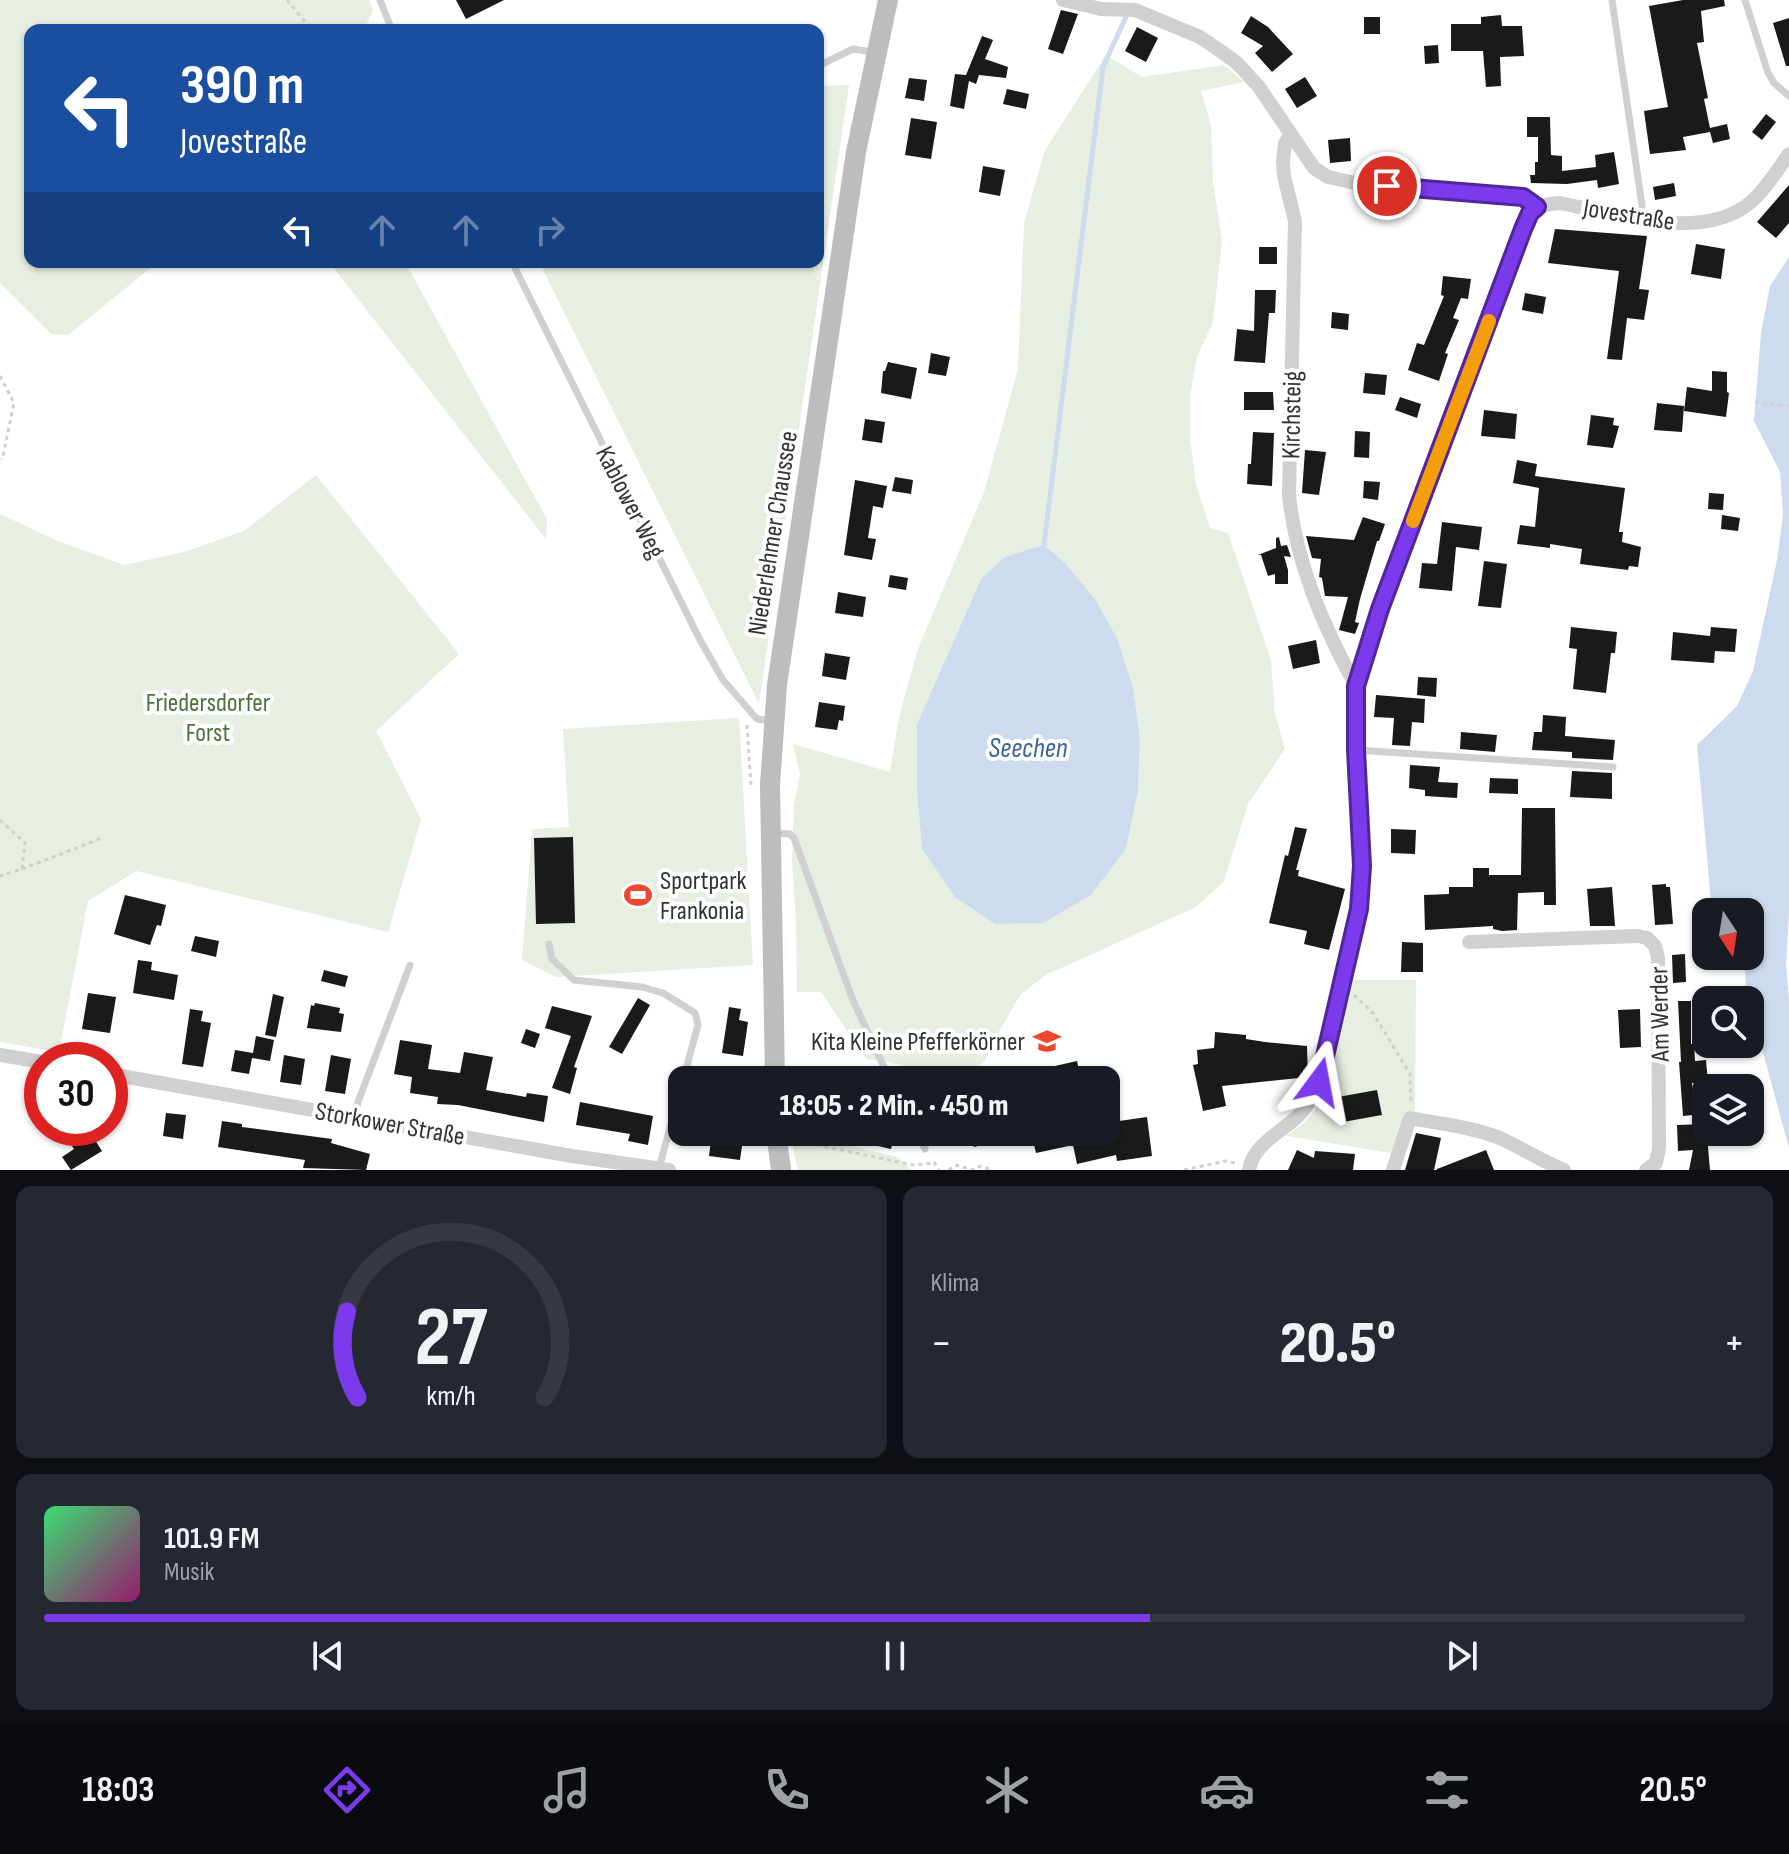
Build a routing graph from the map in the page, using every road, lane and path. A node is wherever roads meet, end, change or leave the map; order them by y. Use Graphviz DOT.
graph roads {
  1 [pos="287,0"];
  2 [pos="380,0"];
  3 [pos="888,0"];
  4 [pos="1063,0"];
  5 [pos="1612,0"];
  6 [pos="1745,0"];
  7 [pos="307,24"];
  8 [pos="390,24"];
  9 [pos="875,53"];
  10 [pos="824,63"];
  11 [pos="1789,96"];
  12 [pos="1290,135"];
  13 [pos="1789,154"];
  14 [pos="1537,207"];
  15 [pos="1641,218"];
  16 [pos="515,268"];
  17 [pos="0,376"];
  18 [pos="1755,402"];
  19 [pos="1789,406"];
  20 [pos="0,459"];
  21 [pos="1356,686"];
  22 [pos="773,721"];
  23 [pos="1356,750"];
  24 [pos="1613,767"];
  25 [pos="0,820"];
  26 [pos="770,833"];
  27 [pos="102,838"];
  28 [pos="22,869"];
  29 [pos="0,876"];
  30 [pos="1469,942"];
  31 [pos="549,944"];
  32 [pos="410,965"];
  33 [pos="1342,984"];
  34 [pos="0,1055"];
  35 [pos="24,1059"];
  36 [pos="686,1066"];
  37 [pos="775,1066"];
  38 [pos="884,1066"];
  39 [pos="128,1077"];
  40 [pos="355,1117"];
  41 [pos="1410,1118"];
  42 [pos="669,1146"];
  43 [pos="782,1146"];
  44 [pos="823,1146"];
  45 [pos="923,1146"];
  46 [pos="925,1149"];
  47 [pos="571,1163"];
  48 [pos="935,1163"];
  49 [pos="616,1166"];
  50 [pos="664,1169"];
  51 [pos="1249,1169"];
  52 [pos="781,1170"];
  53 [pos="949,1170"];
  54 [pos="992,1170"];
  55 [pos="1184,1170"];
  56 [pos="1393,1170"];
  57 [pos="1564,1170"];
  58 [pos="1646,1170"];
  1 -- 7 [label="path"];
  2 -- 8 [label="lane"];
  3 -- 9 [label="main road, Niederlehmer Chaussee"];
  4 -- 12 [label="street, Jovestraße"];
  5 -- 15 [label="lane"];
  6 -- 11 [label="lane"];
  9 -- 10 [label="lane"];
  9 -- 22 [label="main road, Niederlehmer Chaussee"];
  12 -- 14 [label="street, Jovestraße"];
  12 -- 21 [label="street, Kirchsteig"];
  13 -- 15 [label="street, Jovestraße"];
  14 -- 15 [label="street, Jovestraße"];
  14 -- 21 [label="street"];
  16 -- 22 [label="lane, Kablower Weg"];
  17 -- 20 [label="path"];
  18 -- 19 [label="path"];
  21 -- 23 [label="street"];
  22 -- 26 [label="main road, Niederlehmer Chaussee"];
  23 -- 24 [label="lane"];
  23 -- 33 [label="street"];
  25 -- 28 [label="path"];
  26 -- 37 [label="main road, Niederlehmer Chaussee"];
  26 -- 38 [label="lane"];
  27 -- 28 [label="path"];
  28 -- 29 [label="path"];
  30 -- 58 [label="street, Am Werder"];
  31 -- 36 [label="lane"];
  32 -- 40 [label="lane"];
  33 -- 41 [label="path"];
  33 -- 51 [label="street"];
  34 -- 35 [label="street"];
  39 -- 40 [label="street, Storkower Straße"];
  40 -- 47 [label="street, Storkower Straße"];
  41 -- 56 [label="street"];
  41 -- 57 [label="street"];
  42 -- 50 [label="lane"];
  43 -- 52 [label="main road"];
  44 -- 48 [label="path"];
  45 -- 46 [label="lane"];
  47 -- 49 [label="street, Storkower Straße"];
  49 -- 50 [label="street, Storkower Straße"];
  51 -- 55 [label="path"];
  53 -- 54 [label="path"];
}
